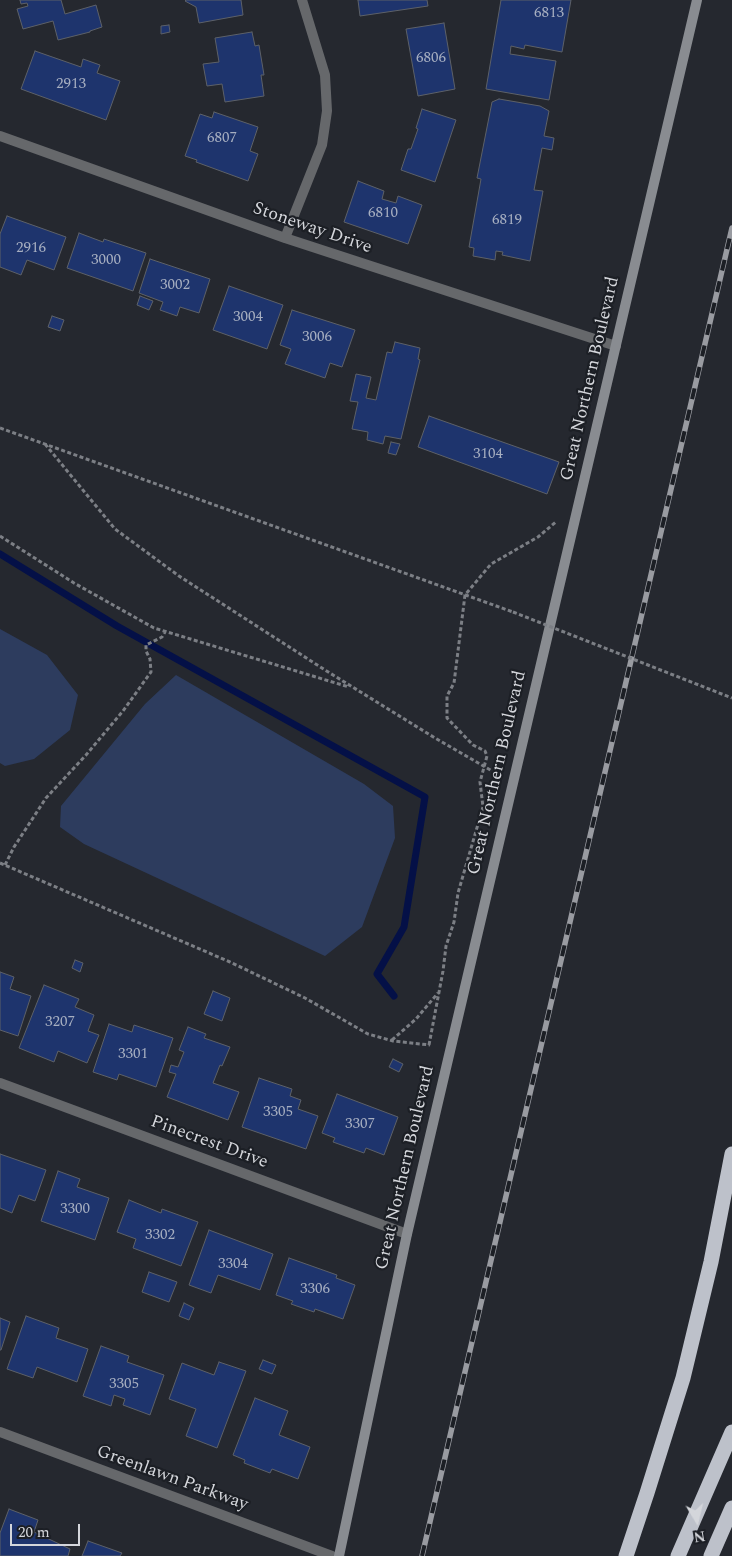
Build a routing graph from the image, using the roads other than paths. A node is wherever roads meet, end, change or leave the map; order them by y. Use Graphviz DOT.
graph roads {
  1 [pos="302,0"];
  2 [pos="697,0"];
  3 [pos="0,136"];
  4 [pos="285,238"];
  5 [pos="616,346"];
  6 [pos="0,1082"];
  7 [pos="732,1154"];
  8 [pos="407,1234"];
  9 [pos="0,1432"];
  10 [pos="732,1432"];
  11 [pos="732,1508"];
  12 [pos="332,1556"];
  13 [pos="339,1556"];
  14 [pos="626,1556"];
  15 [pos="678,1556"];
  16 [pos="711,1556"];
  1 -- 4 [label="street"];
  2 -- 5 [label="street, Great Northern Boulevard"];
  3 -- 4 [label="street, Stoneway Drive"];
  4 -- 5 [label="street, Stoneway Drive"];
  5 -- 8 [label="street, Great Northern Boulevard"];
  6 -- 8 [label="street, Pinecrest Drive"];
  7 -- 14 [label="highway"];
  8 -- 13 [label="street, Great Northern Boulevard"];
  9 -- 12 [label="street, Greenlawn Parkway"];
  10 -- 15 [label="highway"];
  11 -- 16 [label="highway"];
}
